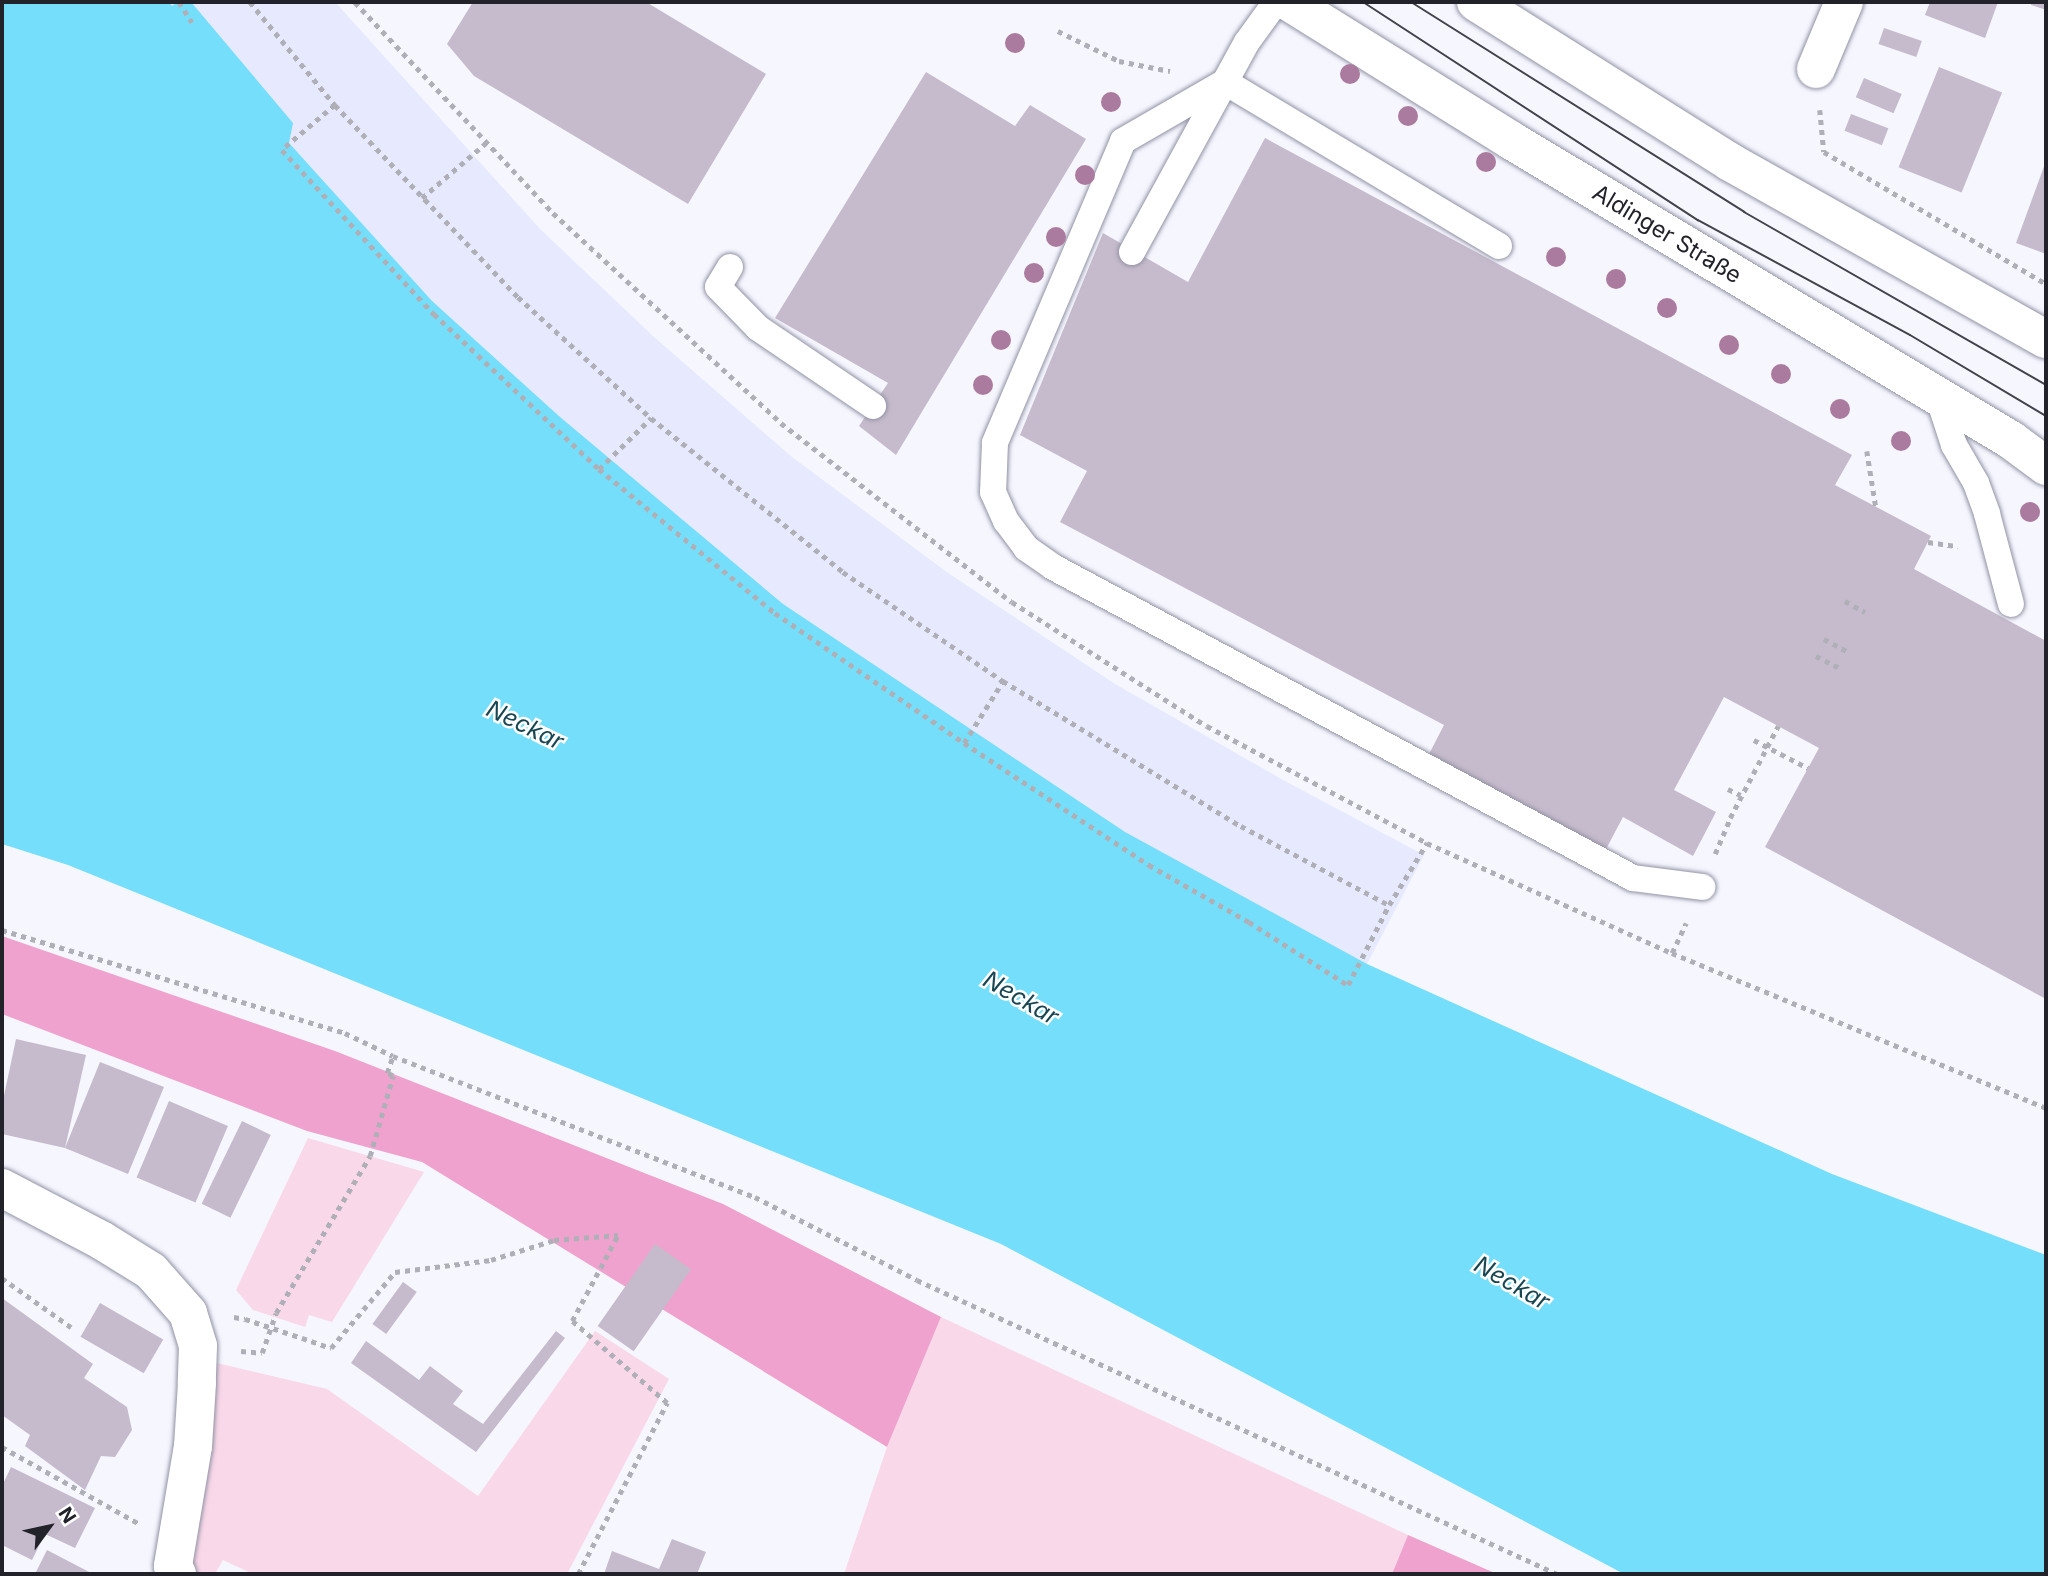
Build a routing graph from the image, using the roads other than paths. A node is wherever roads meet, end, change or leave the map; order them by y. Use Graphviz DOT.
graph roads {
  1 [pos="1276,2"];
  2 [pos="1289,2"];
  3 [pos="1476,2"];
  4 [pos="1844,2"];
  5 [pos="1816,69"];
  6 [pos="1225,82"];
  7 [pos="1500,246"];
  8 [pos="1132,252"];
  9 [pos="730,267"];
  10 [pos="2046,339"];
  11 [pos="1938,396"];
  12 [pos="873,406"];
  13 [pos="2046,466"];
  14 [pos="2011,604"];
  15 [pos="1702,887"];
  16 [pos="2,1188"];
  17 [pos="177,1574"];
  1 -- 6 [label="lane"];
  2 -- 11 [label="main road, Aldinger Straße"];
  3 -- 10 [label="main road"];
  4 -- 5 [label="main road"];
  6 -- 7 [label="lane"];
  6 -- 8 [label="lane"];
  6 -- 15 [label="lane"];
  9 -- 12 [label="lane"];
  11 -- 13 [label="main road, Aldinger Straße"];
  11 -- 14 [label="lane"];
  16 -- 17 [label="main road"];
}
